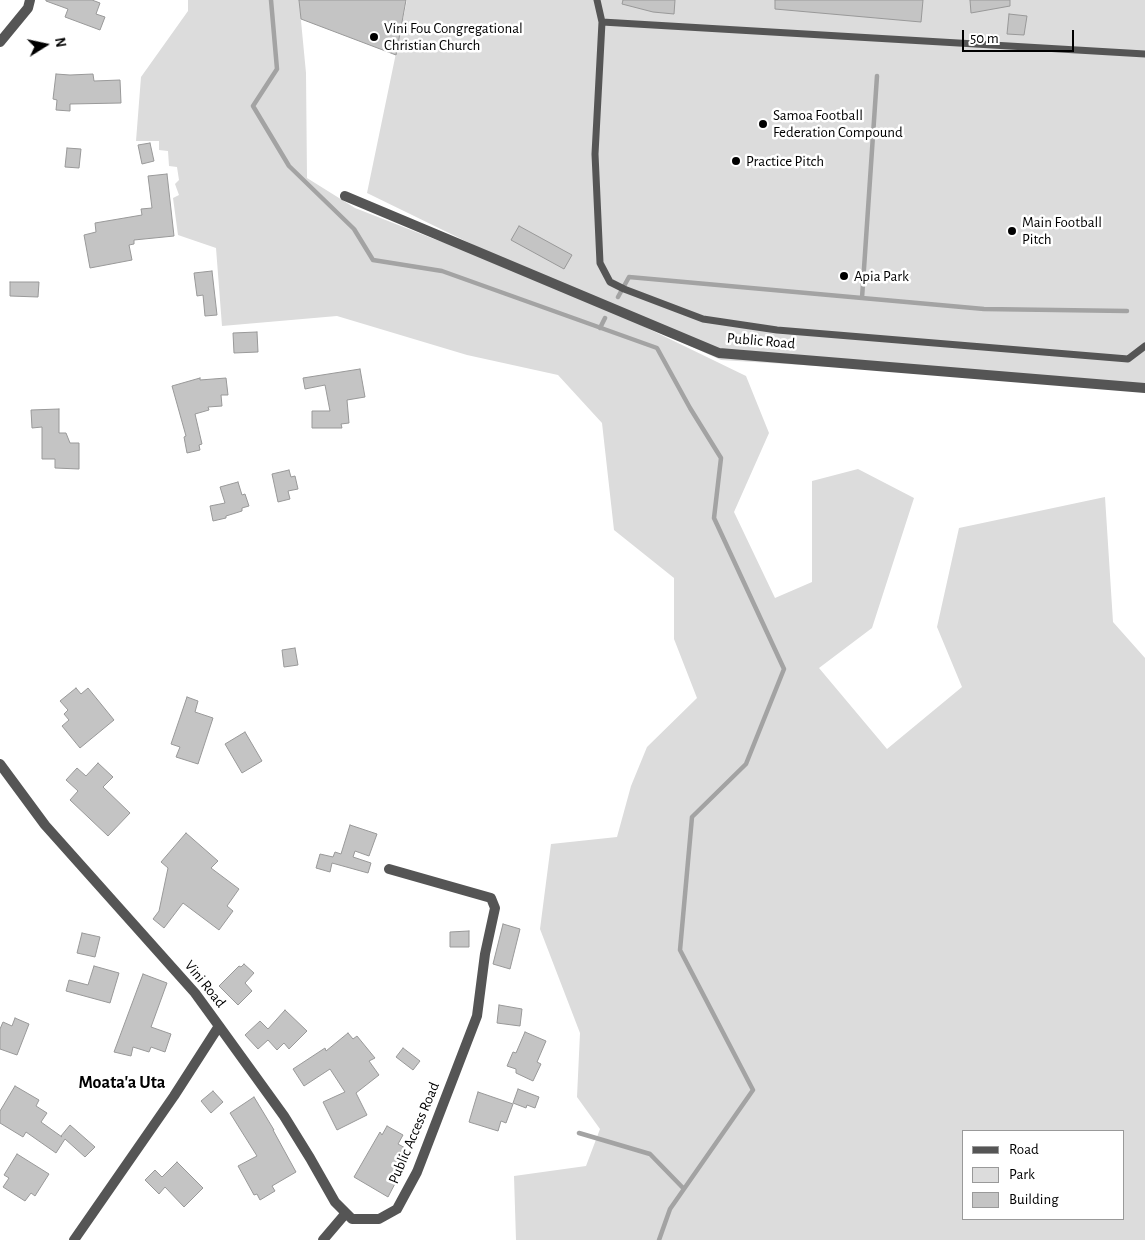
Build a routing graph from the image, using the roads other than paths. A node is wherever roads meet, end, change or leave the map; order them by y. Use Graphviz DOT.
graph roads {
  1 [pos="30,0"];
  2 [pos="597,0"];
  3 [pos="602,22"];
  4 [pos="0,42"];
  5 [pos="1145,54"];
  6 [pos="345,196"];
  7 [pos="1145,346"];
  8 [pos="1145,388"];
  9 [pos="0,764"];
  10 [pos="389,869"];
  11 [pos="219,1026"];
  12 [pos="346,1213"];
  13 [pos="74,1240"];
  14 [pos="323,1240"];
  1 -- 4 [label="street"];
  2 -- 3 [label="lane"];
  3 -- 5 [label="lane"];
  3 -- 7 [label="lane"];
  6 -- 8 [label="street, Public Road"];
  9 -- 11 [label="street, Vini Road"];
  10 -- 12 [label="street, Public Access Road"];
  11 -- 12 [label="street"];
  11 -- 13 [label="street, Vini Road"];
  12 -- 14 [label="street"];
}
